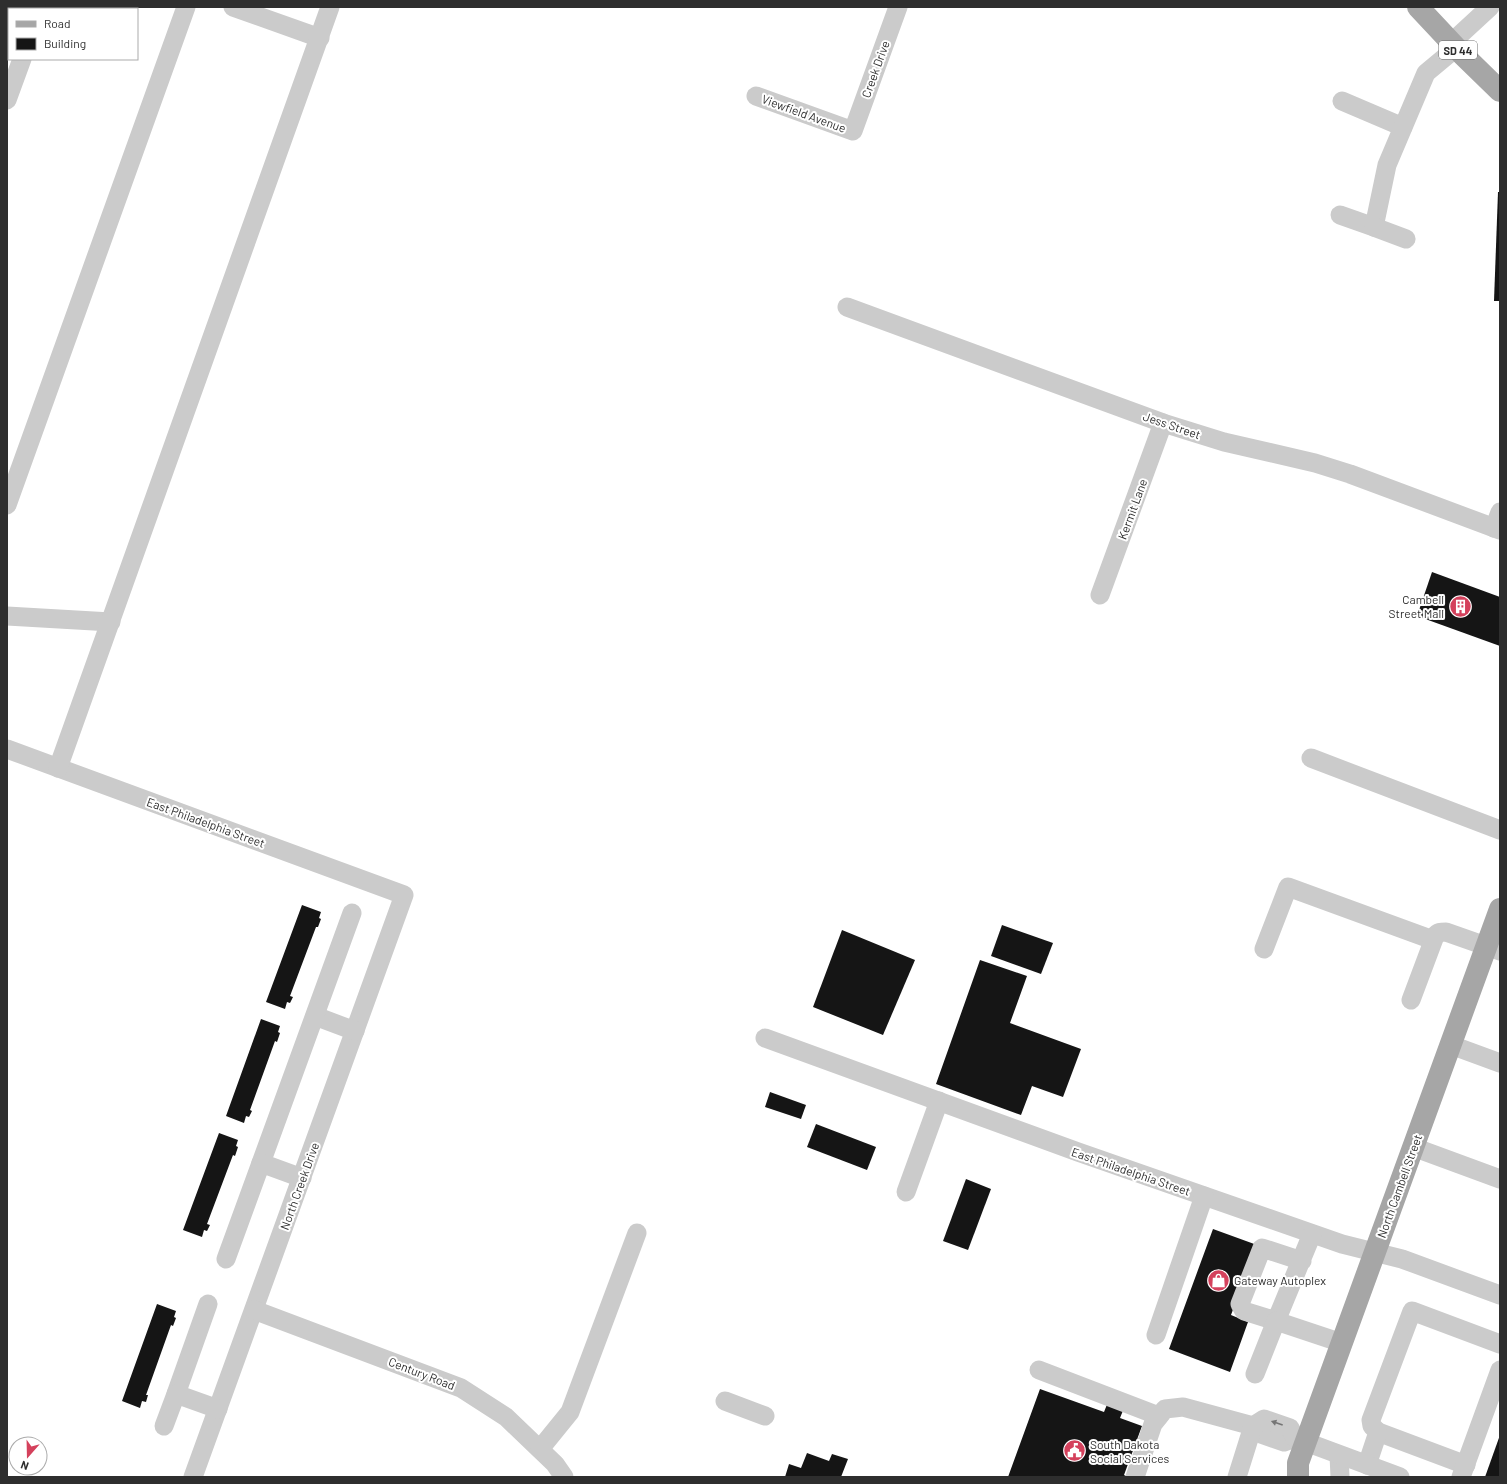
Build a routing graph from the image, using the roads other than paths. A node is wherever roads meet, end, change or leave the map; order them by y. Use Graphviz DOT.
graph roads {
  1 [pos="186,7"];
  2 [pos="233,7"];
  3 [pos="330,7"];
  4 [pos="898,7"];
  5 [pos="1418,7"];
  6 [pos="1490,7"];
  7 [pos="320,38"];
  8 [pos="1454,46"];
  9 [pos="22,60"];
  10 [pos="1500,91"];
  11 [pos="756,96"];
  12 [pos="7,100"];
  13 [pos="1342,101"];
  14 [pos="1403,127"];
  15 [pos="853,131"];
  16 [pos="1340,215"];
  17 [pos="1374,227"];
  18 [pos="1406,239"];
  19 [pos="847,307"];
  20 [pos="1163,423"];
  21 [pos="7,505"];
  22 [pos="1498,523"];
  23 [pos="1100,595"];
  24 [pos="7,616"];
  25 [pos="111,622"];
  26 [pos="7,749"];
  27 [pos="1311,758"];
  28 [pos="58,768"];
  29 [pos="1500,830"];
  30 [pos="404,895"];
  31 [pos="1500,909"];
  32 [pos="352,913"];
  33 [pos="1433,940"];
  34 [pos="1264,949"];
  35 [pos="1493,949"];
  36 [pos="1411,1000"];
  37 [pos="315,1016"];
  38 [pos="355,1030"];
  39 [pos="765,1038"];
  40 [pos="1451,1045"];
  41 [pos="1500,1063"];
  42 [pos="939,1101"];
  43 [pos="1413,1147"];
  44 [pos="261,1163"];
  45 [pos="302,1178"];
  46 [pos="1500,1179"];
  47 [pos="906,1192"];
  48 [pos="1204,1196"];
  49 [pos="637,1233"];
  50 [pos="1312,1234"];
  51 [pos="1375,1253"];
  52 [pos="226,1259"];
  53 [pos="1302,1261"];
  54 [pos="1500,1295"];
  55 [pos="208,1304"];
  56 [pos="254,1310"];
  57 [pos="1276,1321"];
  58 [pos="1156,1335"];
  59 [pos="1342,1343"];
  60 [pos="1500,1344"];
  61 [pos="1039,1370"];
  62 [pos="1500,1370"];
  63 [pos="1255,1374"];
  64 [pos="176,1394"];
  65 [pos="725,1401"];
  66 [pos="218,1409"];
  67 [pos="765,1416"];
  68 [pos="1160,1416"];
  69 [pos="164,1426"];
  70 [pos="1253,1426"];
  71 [pos="1378,1432"];
  72 [pos="1300,1440"];
  73 [pos="540,1449"];
  74 [pos="1339,1455"];
  75 [pos="1367,1465"];
  76 [pos="1463,1471"];
  77 [pos="1294,1472"];
  78 [pos="193,1477"];
  79 [pos="564,1477"];
  80 [pos="1135,1477"];
  81 [pos="1237,1477"];
  82 [pos="1340,1477"];
  83 [pos="1400,1477"];
  1 -- 21 [label="street"];
  2 -- 7 [label="street"];
  3 -- 7 [label="street"];
  4 -- 15 [label="street, Creek Drive"];
  5 -- 8 [label="main road, SD 44"];
  6 -- 8 [label="street"];
  7 -- 25 [label="street"];
  8 -- 10 [label="main road, SD 44"];
  8 -- 14 [label="street"];
  9 -- 12 [label="street"];
  11 -- 15 [label="street, Viewfield Avenue"];
  13 -- 14 [label="street"];
  14 -- 17 [label="street"];
  16 -- 17 [label="street"];
  17 -- 18 [label="street"];
  19 -- 20 [label="street, Jess Street"];
  20 -- 22 [label="street, Jess Street"];
  20 -- 23 [label="street, Kermit Lane"];
  24 -- 25 [label="street"];
  25 -- 28 [label="street"];
  26 -- 28 [label="street, East Philadelphia Street"];
  27 -- 29 [label="street"];
  28 -- 30 [label="street, East Philadelphia Street"];
  30 -- 38 [label="street, North Creek Drive"];
  31 -- 35 [label="main road, North Cambell Street"];
  32 -- 37 [label="street"];
  33 -- 34 [label="street"];
  33 -- 35 [label="street"];
  33 -- 36 [label="street"];
  35 -- 40 [label="main road, North Cambell Street"];
  37 -- 38 [label="street"];
  37 -- 44 [label="street"];
  38 -- 45 [label="street, North Creek Drive"];
  39 -- 42 [label="street, East Philadelphia Street"];
  40 -- 41 [label="street"];
  40 -- 43 [label="main road, North Cambell Street"];
  42 -- 47 [label="street"];
  42 -- 48 [label="street, East Philadelphia Street"];
  43 -- 46 [label="street"];
  43 -- 51 [label="main road, North Cambell Street"];
  44 -- 45 [label="street"];
  44 -- 52 [label="street"];
  45 -- 56 [label="street, North Creek Drive"];
  48 -- 50 [label="street, East Philadelphia Street"];
  48 -- 58 [label="street"];
  49 -- 73 [label="street"];
  50 -- 51 [label="street, East Philadelphia Street"];
  50 -- 53 [label="street"];
  51 -- 54 [label="street, East Philadelphia Street"];
  51 -- 59 [label="main road, North Cambell Street"];
  53 -- 57 [label="street"];
  53 -- 57 [label="street"];
  55 -- 64 [label="street"];
  56 -- 66 [label="street, North Creek Drive"];
  56 -- 73 [label="street, Century Road"];
  57 -- 59 [label="street"];
  57 -- 63 [label="street"];
  59 -- 72 [label="main road, North Cambell Street"];
  60 -- 71 [label="street"];
  61 -- 68 [label="street"];
  62 -- 76 [label="street"];
  64 -- 66 [label="street"];
  64 -- 69 [label="street"];
  65 -- 67 [label="street"];
  66 -- 78 [label="street, North Creek Drive"];
  68 -- 70 [label="street"];
  68 -- 80 [label="street"];
  70 -- 72 [label="street"];
  70 -- 81 [label="street"];
  71 -- 75 [label="street"];
  71 -- 76 [label="street"];
  72 -- 74 [label="street"];
  72 -- 77 [label="main road, North Cambell Street"];
  73 -- 79 [label="street, Century Road"];
  74 -- 75 [label="street"];
  74 -- 82 [label="street"];
  75 -- 83 [label="street"];
}
